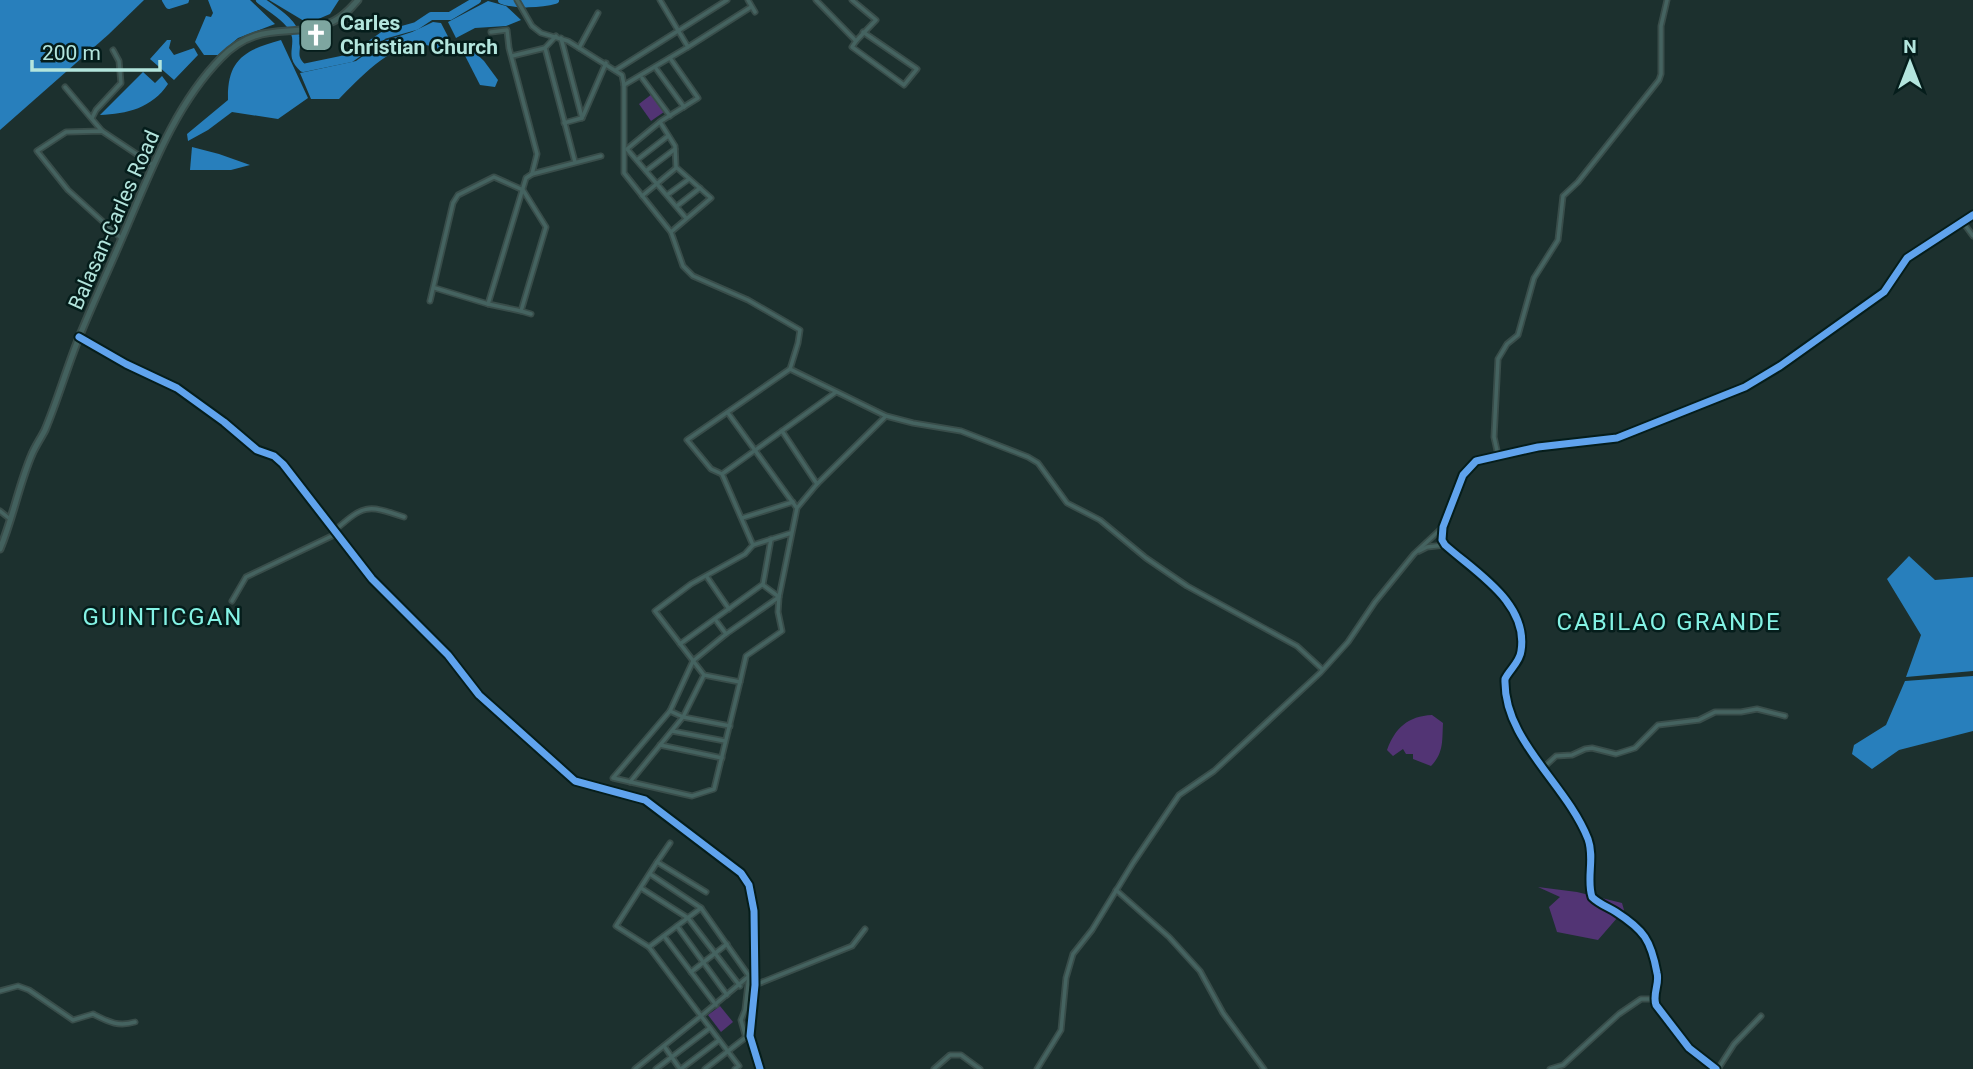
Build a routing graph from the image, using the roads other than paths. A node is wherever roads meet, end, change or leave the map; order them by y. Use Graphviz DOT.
graph roads {
  1 [pos="358,0"];
  2 [pos="517,0"];
  3 [pos="660,0"];
  4 [pos="712,0"];
  5 [pos="727,0"];
  6 [pos="748,0"];
  7 [pos="816,0"];
  8 [pos="852,0"];
  9 [pos="1667,0"];
  10 [pos="751,6"];
  11 [pos="716,7"];
  12 [pos="755,12"];
  13 [pos="598,13"];
  14 [pos="491,32"];
  15 [pos="678,32"];
  16 [pos="863,32"];
  17 [pos="555,36"];
  18 [pos="561,38"];
  19 [pos="856,40"];
  20 [pos="688,47"];
  21 [pos="545,48"];
  22 [pos="579,48"];
  23 [pos="113,50"];
  24 [pos="512,56"];
  25 [pos="670,58"];
  26 [pos="606,63"];
  27 [pos="655,67"];
  28 [pos="616,70"];
  29 [pos="642,78"];
  30 [pos="624,85"];
  31 [pos="65,87"];
  32 [pos="684,107"];
  33 [pos="670,116"];
  34 [pos="92,118"];
  35 [pos="582,118"];
  36 [pos="659,122"];
  37 [pos="564,123"];
  38 [pos="102,131"];
  39 [pos="668,136"];
  40 [pos="675,149"];
  41 [pos="601,156"];
  42 [pos="637,160"];
  43 [pos="575,162"];
  44 [pos="153,164"];
  45 [pos="676,168"];
  46 [pos="646,171"];
  47 [pos="532,174"];
  48 [pos="689,179"];
  49 [pos="657,183"];
  50 [pos="700,188"];
  51 [pos="523,190"];
  52 [pos="667,195"];
  53 [pos="642,196"];
  54 [pos="676,207"];
  55 [pos="1973,215"];
  56 [pos="686,218"];
  57 [pos="1962,221"];
  58 [pos="671,232"];
  59 [pos="1973,236"];
  60 [pos="122,239"];
  61 [pos="435,288"];
  62 [pos="430,301"];
  63 [pos="488,304"];
  64 [pos="521,311"];
  65 [pos="531,314"];
  66 [pos="79,337"];
  67 [pos="790,369"];
  68 [pos="836,391"];
  69 [pos="728,413"];
  70 [pos="886,416"];
  71 [pos="782,431"];
  72 [pos="755,450"];
  73 [pos="1498,455"];
  74 [pos="722,474"];
  75 [pos="817,484"];
  76 [pos="793,502"];
  77 [pos="797,508"];
  78 [pos="0,511"];
  79 [pos="404,517"];
  80 [pos="742,519"];
  81 [pos="12,520"];
  82 [pos="1443,527"];
  83 [pos="335,533"];
  84 [pos="791,533"];
  85 [pos="771,539"];
  86 [pos="753,545"];
  87 [pos="1445,545"];
  88 [pos="0,549"];
  89 [pos="1414,554"];
  90 [pos="707,577"];
  91 [pos="763,584"];
  92 [pos="779,597"];
  93 [pos="232,601"];
  94 [pos="729,609"];
  95 [pos="715,619"];
  96 [pos="726,634"];
  97 [pos="680,644"];
  98 [pos="693,661"];
  99 [pos="1322,669"];
  100 [pos="704,675"];
  101 [pos="740,682"];
  102 [pos="670,711"];
  103 [pos="1785,716"];
  104 [pos="683,717"];
  105 [pos="730,726"];
  106 [pos="672,731"];
  107 [pos="726,741"];
  108 [pos="660,745"];
  109 [pos="722,758"];
  110 [pos="1544,767"];
  111 [pos="629,782"];
  112 [pos="670,843"];
  113 [pos="657,862"];
  114 [pos="649,873"];
  115 [pos="640,888"];
  116 [pos="1116,890"];
  117 [pos="706,892"];
  118 [pos="701,908"];
  119 [pos="688,918"];
  120 [pos="677,926"];
  121 [pos="865,929"];
  122 [pos="664,936"];
  123 [pos="727,944"];
  124 [pos="649,947"];
  125 [pos="715,953"];
  126 [pos="703,962"];
  127 [pos="691,972"];
  128 [pos="749,976"];
  129 [pos="755,985"];
  130 [pos="740,986"];
  131 [pos="0,991"];
  132 [pos="727,995"];
  133 [pos="1654,999"];
  134 [pos="716,1005"];
  135 [pos="701,1016"];
  136 [pos="1761,1016"];
  137 [pos="135,1022"];
  138 [pos="710,1028"];
  139 [pos="748,1037"];
  140 [pos="719,1040"];
  141 [pos="664,1046"];
  142 [pos="727,1051"];
  143 [pos="671,1057"];
  144 [pos="635,1069"];
  145 [pos="656,1069"];
  146 [pos="680,1069"];
  147 [pos="705,1069"];
  148 [pos="735,1069"];
  149 [pos="760,1069"];
  150 [pos="934,1069"];
  151 [pos="980,1069"];
  152 [pos="1037,1069"];
  153 [pos="1264,1069"];
  154 [pos="1549,1069"];
  155 [pos="1717,1069"];
  1 -- 44 [label="main road, Balasan-Carles Road"];
  2 -- 17 [label="street"];
  3 -- 15 [label="street"];
  4 -- 11 [label="street"];
  5 -- 11 [label="street"];
  6 -- 10 [label="street"];
  7 -- 19 [label="street"];
  8 -- 16 [label="street"];
  9 -- 73 [label="street"];
  10 -- 12 [label="street"];
  10 -- 20 [label="street"];
  11 -- 15 [label="street"];
  13 -- 22 [label="street"];
  14 -- 24 [label="street"];
  15 -- 20 [label="street"];
  15 -- 28 [label="street"];
  16 -- 19 [label="street"];
  16 -- 19 [label="street"];
  17 -- 18 [label="street"];
  17 -- 21 [label="street"];
  18 -- 22 [label="street"];
  18 -- 35 [label="street"];
  20 -- 25 [label="street"];
  21 -- 24 [label="street"];
  21 -- 37 [label="street"];
  22 -- 26 [label="street"];
  23 -- 34 [label="street"];
  24 -- 47 [label="street"];
  25 -- 27 [label="street"];
  25 -- 32 [label="street"];
  26 -- 28 [label="street"];
  26 -- 35 [label="street"];
  27 -- 30 [label="street"];
  27 -- 32 [label="street"];
  28 -- 30 [label="street"];
  29 -- 33 [label="street"];
  30 -- 53 [label="street"];
  31 -- 34 [label="street"];
  32 -- 33 [label="street"];
  33 -- 36 [label="street"];
  34 -- 38 [label="street"];
  35 -- 37 [label="street"];
  36 -- 39 [label="street"];
  36 -- 42 [label="street"];
  37 -- 43 [label="street"];
  38 -- 44 [label="street"];
  38 -- 60 [label="street"];
  39 -- 40 [label="street"];
  39 -- 42 [label="street"];
  40 -- 45 [label="street"];
  40 -- 46 [label="street"];
  41 -- 43 [label="street"];
  42 -- 46 [label="street"];
  43 -- 47 [label="street"];
  44 -- 60 [label="main road, Balasan-Carles Road"];
  45 -- 48 [label="street"];
  45 -- 49 [label="street"];
  46 -- 49 [label="street"];
  47 -- 51 [label="street"];
  48 -- 50 [label="street"];
  48 -- 52 [label="street"];
  49 -- 52 [label="street"];
  49 -- 53 [label="street"];
  50 -- 54 [label="street"];
  50 -- 56 [label="street"];
  51 -- 61 [label="street"];
  51 -- 63 [label="street"];
  51 -- 64 [label="street"];
  52 -- 54 [label="street"];
  53 -- 58 [label="street"];
  54 -- 56 [label="street"];
  55 -- 57 [label="street"];
  56 -- 58 [label="street"];
  57 -- 59 [label="street"];
  57 -- 73 [label="street"];
  58 -- 67 [label="street"];
  60 -- 66 [label="main road, Balasan-Carles Road"];
  61 -- 62 [label="street"];
  61 -- 63 [label="street"];
  63 -- 64 [label="street"];
  64 -- 65 [label="street"];
  66 -- 81 [label="main road, Balasan-Carles Road"];
  66 -- 83 [label="street"];
  67 -- 68 [label="street"];
  67 -- 69 [label="street"];
  68 -- 70 [label="street"];
  68 -- 71 [label="street"];
  69 -- 72 [label="street"];
  69 -- 74 [label="street"];
  70 -- 75 [label="street"];
  70 -- 99 [label="street"];
  71 -- 72 [label="street"];
  71 -- 75 [label="street"];
  72 -- 74 [label="street"];
  72 -- 76 [label="street"];
  73 -- 82 [label="street"];
  74 -- 80 [label="street"];
  75 -- 77 [label="street"];
  76 -- 77 [label="street"];
  76 -- 80 [label="street"];
  77 -- 84 [label="street"];
  78 -- 81 [label="street"];
  79 -- 83 [label="street"];
  80 -- 86 [label="street"];
  81 -- 88 [label="main road, Balasan-Carles Road"];
  82 -- 87 [label="street"];
  82 -- 89 [label="street"];
  83 -- 93 [label="street"];
  83 -- 129 [label="street"];
  84 -- 85 [label="street"];
  84 -- 92 [label="street"];
  85 -- 86 [label="street"];
  85 -- 91 [label="street"];
  86 -- 90 [label="street"];
  87 -- 89 [label="street"];
  87 -- 110 [label="street"];
  89 -- 99 [label="street"];
  90 -- 94 [label="street"];
  90 -- 97 [label="street"];
  91 -- 92 [label="street"];
  91 -- 94 [label="street"];
  92 -- 96 [label="street"];
  92 -- 101 [label="street"];
  94 -- 95 [label="street"];
  95 -- 96 [label="street"];
  95 -- 97 [label="street"];
  96 -- 98 [label="street"];
  97 -- 98 [label="street"];
  98 -- 100 [label="street"];
  98 -- 102 [label="street"];
  99 -- 116 [label="street"];
  100 -- 101 [label="street"];
  100 -- 104 [label="street"];
  101 -- 105 [label="street"];
  102 -- 104 [label="street"];
  102 -- 111 [label="street"];
  103 -- 110 [label="street"];
  104 -- 105 [label="street"];
  104 -- 106 [label="street"];
  105 -- 107 [label="street"];
  106 -- 107 [label="street"];
  106 -- 108 [label="street"];
  107 -- 109 [label="street"];
  108 -- 109 [label="street"];
  108 -- 111 [label="street"];
  109 -- 111 [label="street"];
  110 -- 133 [label="street"];
  112 -- 113 [label="street"];
  113 -- 114 [label="street"];
  113 -- 117 [label="street"];
  114 -- 115 [label="street"];
  114 -- 118 [label="street"];
  115 -- 119 [label="street"];
  115 -- 124 [label="street"];
  116 -- 152 [label="street"];
  116 -- 153 [label="street"];
  118 -- 119 [label="street"];
  118 -- 123 [label="street"];
  119 -- 120 [label="street"];
  119 -- 125 [label="street"];
  120 -- 122 [label="street"];
  120 -- 126 [label="street"];
  121 -- 129 [label="street"];
  122 -- 124 [label="street"];
  122 -- 127 [label="street"];
  123 -- 125 [label="street"];
  123 -- 128 [label="street"];
  124 -- 135 [label="street"];
  125 -- 126 [label="street"];
  125 -- 130 [label="street"];
  126 -- 127 [label="street"];
  126 -- 132 [label="street"];
  127 -- 134 [label="street"];
  128 -- 130 [label="street"];
  128 -- 139 [label="street"];
  129 -- 139 [label="street"];
  130 -- 132 [label="street"];
  131 -- 137 [label="street"];
  132 -- 134 [label="street"];
  133 -- 154 [label="street"];
  133 -- 155 [label="street"];
  134 -- 135 [label="street"];
  135 -- 138 [label="street"];
  135 -- 141 [label="street"];
  136 -- 155 [label="street"];
  138 -- 140 [label="street"];
  138 -- 143 [label="street"];
  139 -- 142 [label="street"];
  139 -- 149 [label="street"];
  140 -- 142 [label="street"];
  140 -- 146 [label="street"];
  141 -- 143 [label="street"];
  141 -- 144 [label="street"];
  142 -- 147 [label="street"];
  142 -- 148 [label="street"];
  143 -- 145 [label="street"];
  143 -- 146 [label="street"];
  150 -- 151 [label="street"];
}
